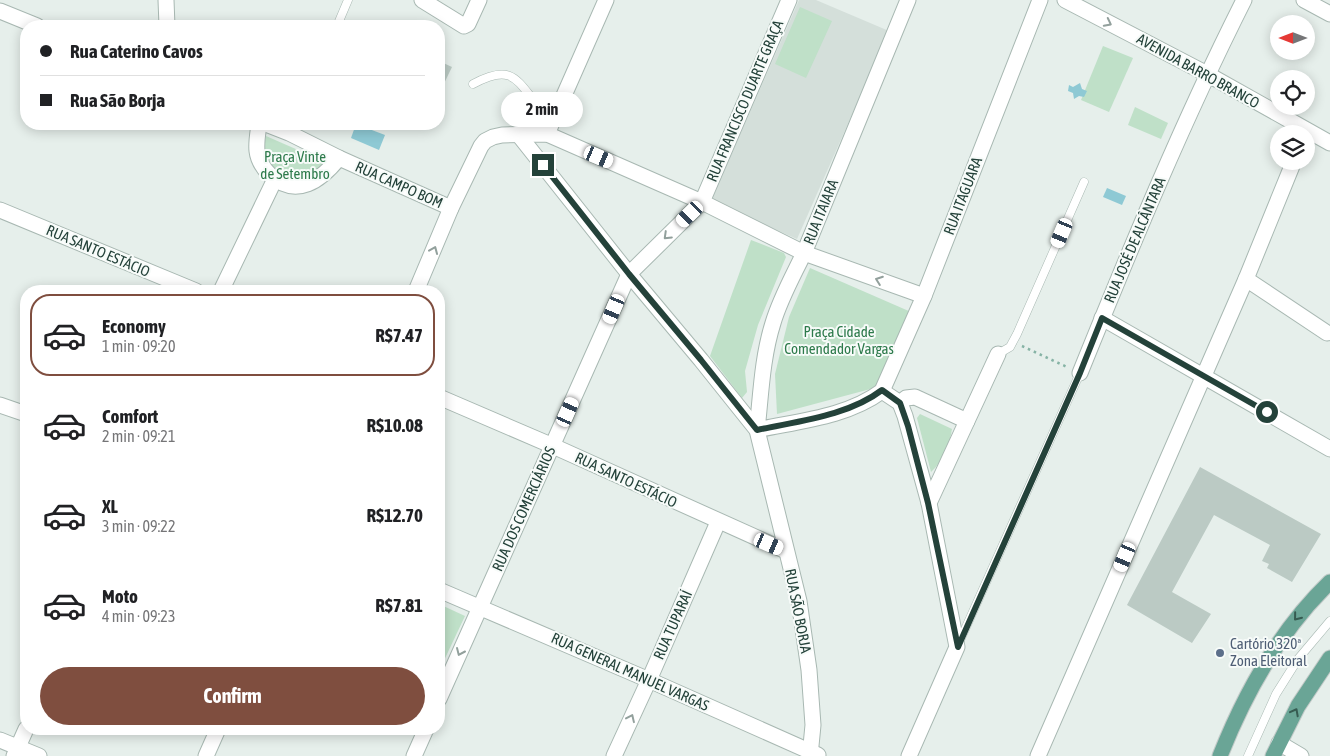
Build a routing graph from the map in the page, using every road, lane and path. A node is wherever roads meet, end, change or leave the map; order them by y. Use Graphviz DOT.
graph roads {
  1 [pos="166,0"];
  2 [pos="348,0"];
  3 [pos="422,0"];
  4 [pos="480,0"];
  5 [pos="606,0"];
  6 [pos="789,0"];
  7 [pos="908,0"];
  8 [pos="1040,0"];
  9 [pos="1065,0"];
  10 [pos="1244,0"];
  11 [pos="1304,0"];
  12 [pos="0,11"];
  13 [pos="1330,14"];
  14 [pos="22,20"];
  15 [pos="166,20"];
  16 [pos="340,20"];
  17 [pos="1207,74"];
  18 [pos="473,84"];
  19 [pos="1294,125"];
  20 [pos="258,130"];
  21 [pos="294,130"];
  22 [pos="538,131"];
  23 [pos="1315,136"];
  24 [pos="1330,143"];
  25 [pos="339,158"];
  26 [pos="1290,170"];
  27 [pos="275,179"];
  28 [pos="1084,182"];
  29 [pos="702,202"];
  30 [pos="451,208"];
  31 [pos="0,210"];
  32 [pos="804,253"];
  33 [pos="629,274"];
  34 [pos="1246,279"];
  35 [pos="181,285"];
  36 [pos="224,285"];
  37 [pos="419,285"];
  38 [pos="924,296"];
  39 [pos="1102,318"];
  40 [pos="1327,333"];
  41 [pos="1021,345"];
  42 [pos="998,354"];
  43 [pos="1080,373"];
  44 [pos="1204,375"];
  45 [pos="882,390"];
  46 [pos="445,400"];
  47 [pos="900,403"];
  48 [pos="0,405"];
  49 [pos="20,412"];
  50 [pos="967,421"];
  51 [pos="757,430"];
  52 [pos="553,446"];
  53 [pos="1330,449"];
  54 [pos="928,503"];
  55 [pos="718,522"];
  56 [pos="786,551"];
  57 [pos="1330,582"];
  58 [pos="445,593"];
  59 [pos="479,607"];
  60 [pos="1330,621"];
  61 [pos="958,647"];
  62 [pos="1330,658"];
  63 [pos="649,680"];
  64 [pos="445,686"];
  65 [pos="23,735"];
  66 [pos="215,735"];
  67 [pos="416,735"];
  68 [pos="423,735"];
  69 [pos="0,740"];
  70 [pos="1276,749"];
  71 [pos="16,752"];
  72 [pos="415,753"];
  73 [pos="814,755"];
  74 [pos="39,756"];
  75 [pos="206,756"];
  76 [pos="614,756"];
  77 [pos="909,756"];
  78 [pos="1038,756"];
  79 [pos="1220,756"];
  80 [pos="1248,756"];
  81 [pos="1300,756"];
  1 -- 15 [label="street"];
  2 -- 16 [label="lane"];
  3 -- 4 [label="street"];
  5 -- 22 [label="street"];
  6 -- 29 [label="street, RUA FRANCISCO DUARTE GRAÇA"];
  7 -- 32 [label="street, RUA ITAIARA"];
  8 -- 38 [label="street, RUA ITAGUARA"];
  9 -- 17 [label="street, AVENIDA BARRO BRANCO, one-way"];
  10 -- 17 [label="street, RUA JOSÉ DE ALCÂNTARA"];
  11 -- 13 [label="street"];
  12 -- 14 [label="street"];
  17 -- 19 [label="street, AVENIDA BARRO BRANCO"];
  17 -- 39 [label="street, RUA JOSÉ DE ALCÂNTARA"];
  18 -- 22 [label="lane"];
  20 -- 27 [label="street"];
  21 -- 25 [label="street, RUA CAMPO BOM"];
  22 -- 29 [label="street"];
  22 -- 30 [label="street"];
  22 -- 33 [label="street, RUA SÃO BORJA"];
  23 -- 24 [label="street, AVENIDA BARRO BRANCO"];
  25 -- 27 [label="street"];
  25 -- 30 [label="street, RUA CAMPO BOM"];
  26 -- 34 [label="street"];
  27 -- 36 [label="street"];
  28 -- 42 [label="lane"];
  29 -- 32 [label="street"];
  29 -- 33 [label="street, RUA DOS COMERCIÁRIOS, one-way"];
  37 -- 30 [label="street, one-way"];
  31 -- 35 [label="street, RUA SANTO ESTÁCIO"];
  38 -- 32 [label="street, one-way"];
  32 -- 51 [label="street, RUA ITAIARA"];
  33 -- 51 [label="street, RUA SÃO BORJA"];
  33 -- 52 [label="street, RUA DOS COMERCIÁRIOS"];
  34 -- 40 [label="street"];
  34 -- 44 [label="street"];
  38 -- 45 [label="street, RUA ITAGUARA"];
  39 -- 43 [label="street, RUA JOSÉ DE ALCÂNTARA"];
  39 -- 44 [label="street"];
  41 -- 43 [label="path"];
  42 -- 50 [label="street"];
  43 -- 61 [label="lane, RUA JOSÉ DE ALCÂNTARA"];
  44 -- 53 [label="street"];
  44 -- 78 [label="street"];
  45 -- 47 [label="street"];
  45 -- 51 [label="street"];
  46 -- 52 [label="street, RUA SANTO ESTÁCIO"];
  47 -- 50 [label="street"];
  47 -- 54 [label="street"];
  48 -- 49 [label="street"];
  50 -- 54 [label="street"];
  51 -- 56 [label="street, RUA SÃO BORJA"];
  52 -- 55 [label="street, RUA SANTO ESTÁCIO"];
  52 -- 59 [label="street, RUA DOS COMERCIÁRIOS"];
  54 -- 61 [label="street"];
  55 -- 56 [label="street, RUA SANTO ESTÁCIO"];
  55 -- 63 [label="street, RUA TUPARAÍ"];
  56 -- 73 [label="street, RUA SÃO BORJA"];
  57 -- 79 [label="main road, one-way"];
  58 -- 59 [label="street, RUA GENERAL MANUEL VARGAS"];
  59 -- 63 [label="street, RUA GENERAL MANUEL VARGAS"];
  59 -- 64 [label="street, RUA DOS COMERCIÁRIOS, one-way"];
  60 -- 80 [label="lane"];
  61 -- 77 [label="street, RUA JOSÉ DE ALCÂNTARA"];
  70 -- 62 [label="main road, one-way"];
  63 -- 73 [label="street, RUA GENERAL MANUEL VARGAS"];
  76 -- 63 [label="street, RUA TUPARAÍ, one-way"];
  65 -- 71 [label="street"];
  66 -- 75 [label="street"];
  67 -- 72 [label="street"];
  68 -- 72 [label="street"];
  69 -- 71 [label="street"];
  70 -- 81 [label="street"];
  71 -- 74 [label="street"];
}
